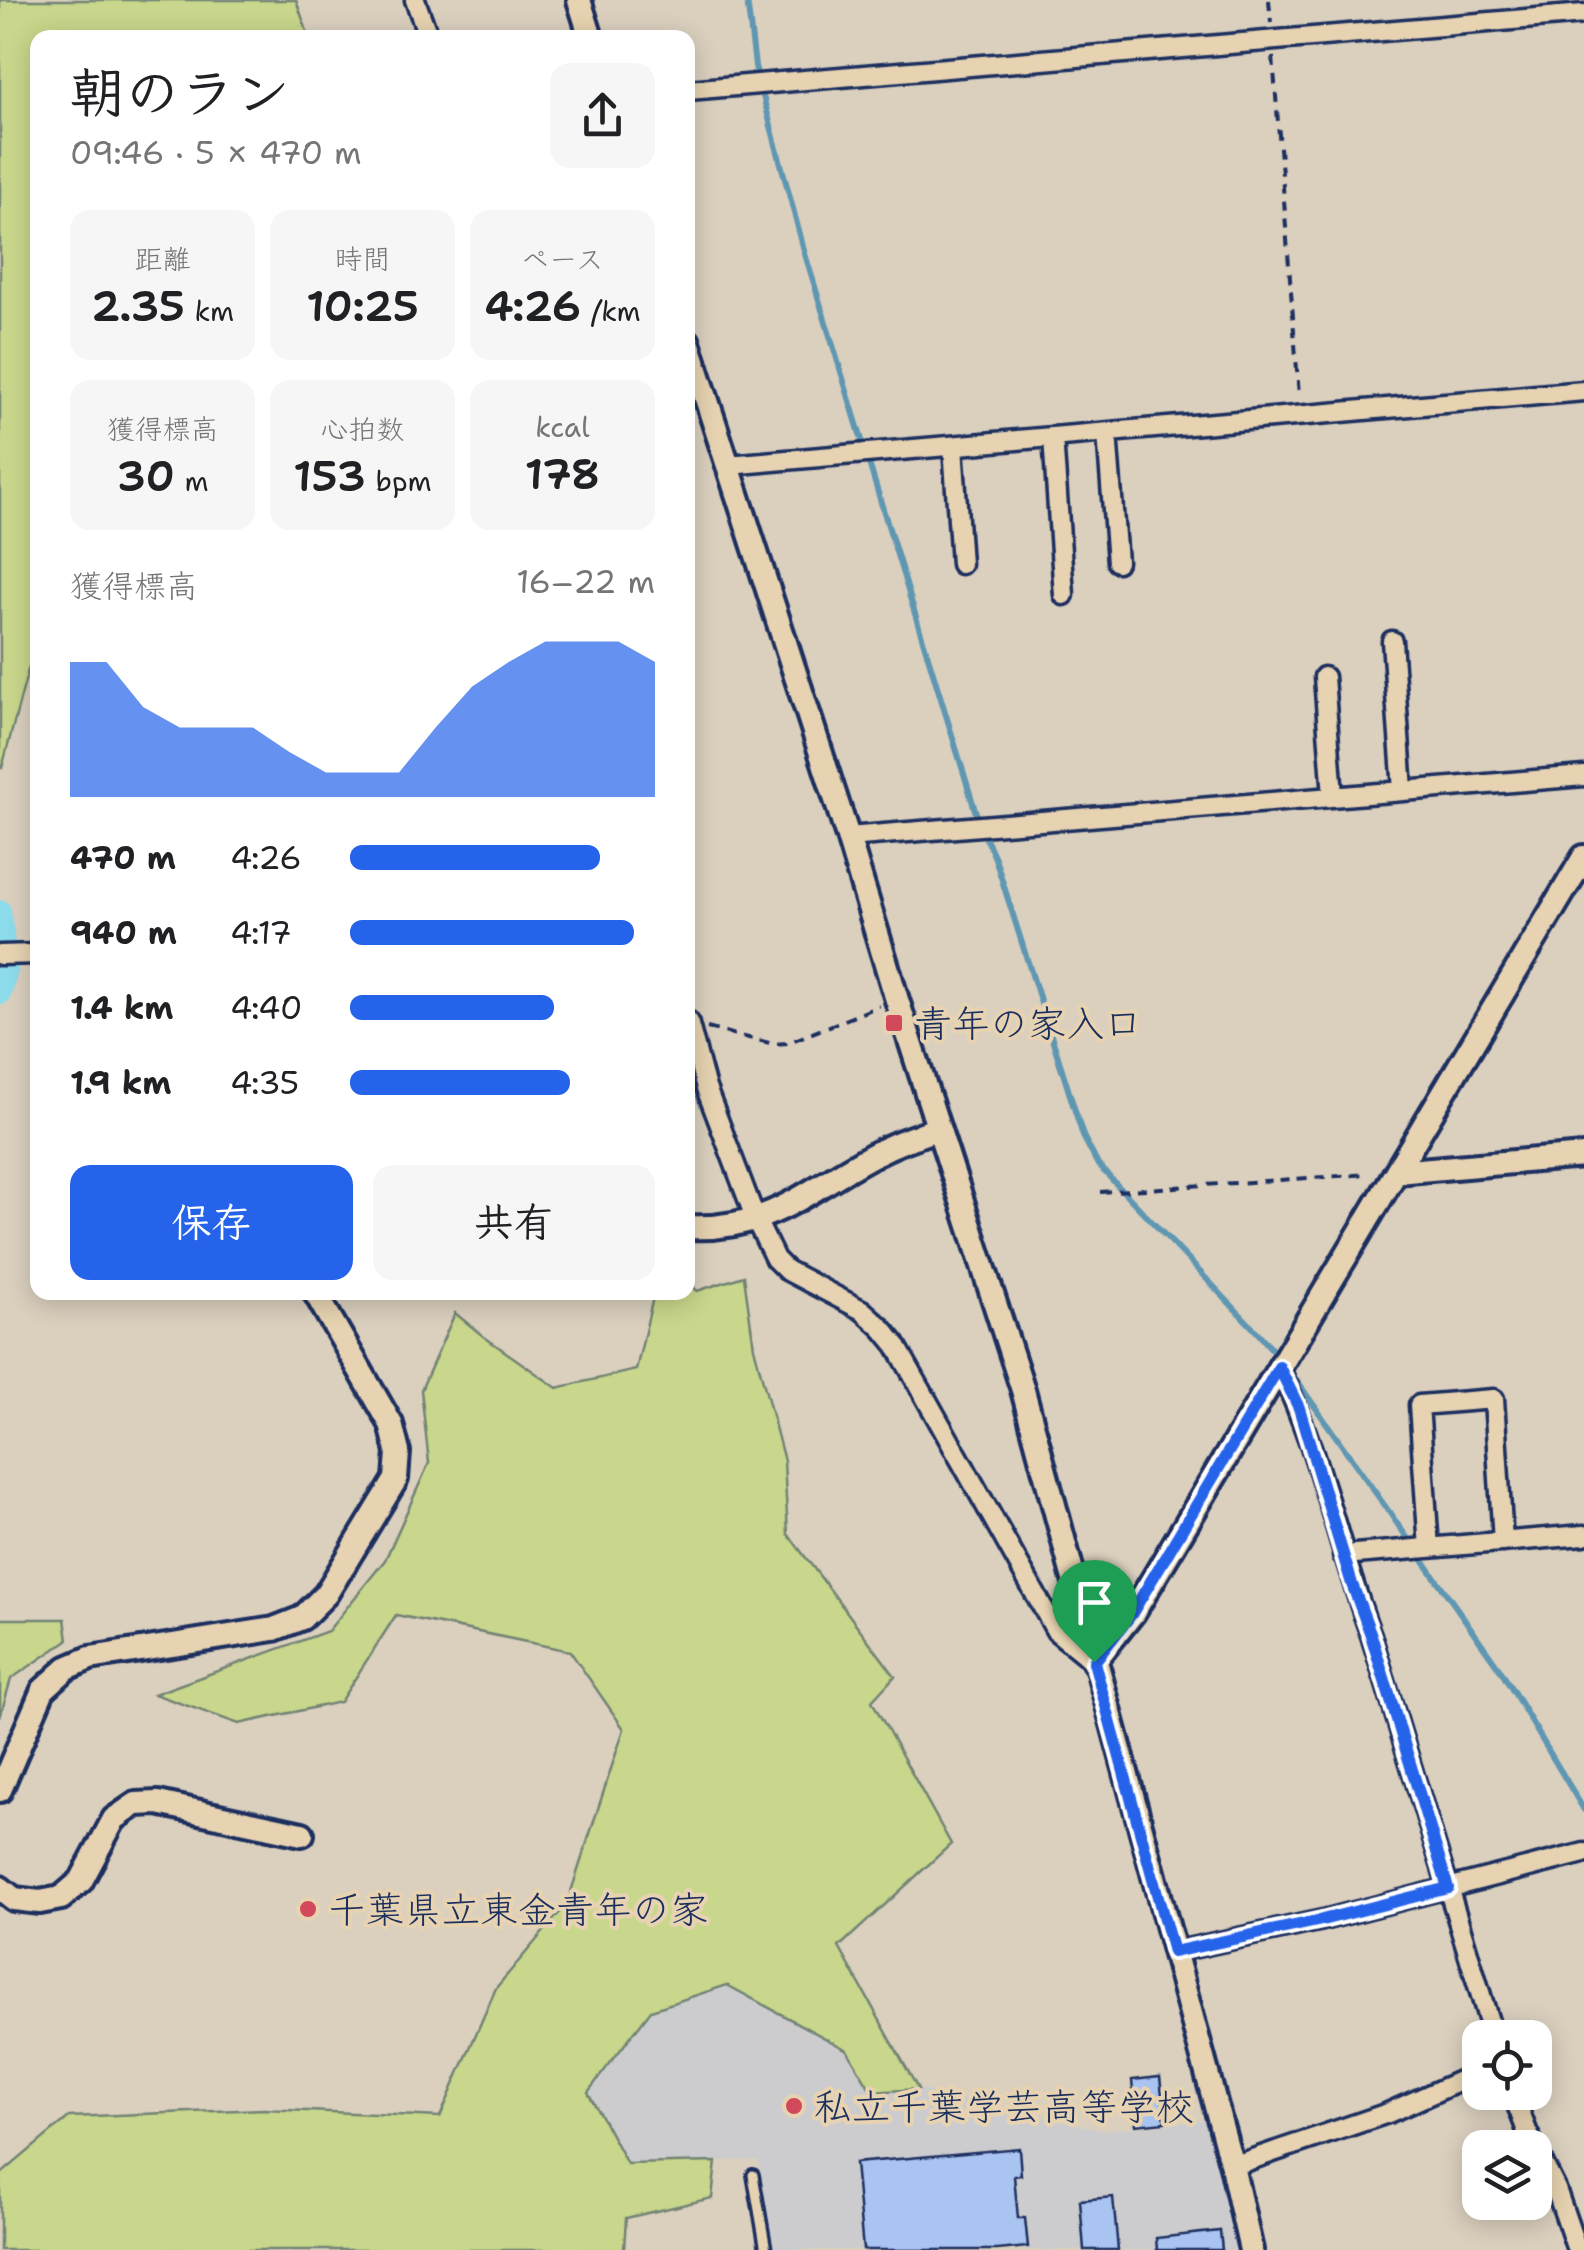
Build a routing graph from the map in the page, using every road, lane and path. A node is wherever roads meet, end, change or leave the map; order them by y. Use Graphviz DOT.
graph roads {
  1 [pos="415,0"];
  2 [pos="579,0"];
  3 [pos="1269,0"];
  4 [pos="1584,14"];
  5 [pos="426,30"];
  6 [pos="589,30"];
  7 [pos="1272,39"];
  8 [pos="695,89"];
  9 [pos="695,369"];
  10 [pos="1584,392"];
  11 [pos="1300,416"];
  12 [pos="1107,433"];
  13 [pos="1052,437"];
  14 [pos="954,446"];
  15 [pos="728,465"];
  16 [pos="1117,562"];
  17 [pos="961,564"];
  18 [pos="1064,595"];
  19 [pos="1392,641"];
  20 [pos="1324,676"];
  21 [pos="1584,776"];
  22 [pos="1403,790"];
  23 [pos="1333,796"];
  24 [pos="848,837"];
  25 [pos="1584,857"];
  26 [pos="30,954"];
  27 [pos="0,955"];
  28 [pos="896,1000"];
  29 [pos="695,1024"];
  30 [pos="695,1048"];
  31 [pos="938,1128"];
  32 [pos="1584,1156"];
  33 [pos="1396,1172"];
  34 [pos="1100,1192"];
  35 [pos="756,1220"];
  36 [pos="695,1227"];
  37 [pos="320,1300"];
  38 [pos="1279,1367"];
  39 [pos="1584,1535"];
  40 [pos="1503,1542"];
  41 [pos="1429,1548"];
  42 [pos="1343,1555"];
  43 [pos="1094,1662"];
  44 [pos="0,1790"];
  45 [pos="302,1834"];
  46 [pos="1584,1854"];
  47 [pos="0,1888"];
  48 [pos="1448,1888"];
  49 [pos="1173,1952"];
  50 [pos="1488,2020"];
  51 [pos="1462,2080"];
  52 [pos="1519,2110"];
  53 [pos="1232,2166"];
  54 [pos="753,2174"];
  55 [pos="766,2250"];
  56 [pos="1251,2250"];
  57 [pos="1576,2250"];
  1 -- 5 [label="street"];
  2 -- 6 [label="street"];
  3 -- 7 [label="path"];
  4 -- 7 [label="street"];
  7 -- 8 [label="street"];
  7 -- 11 [label="path"];
  9 -- 15 [label="street"];
  10 -- 11 [label="street"];
  11 -- 12 [label="street"];
  12 -- 13 [label="street"];
  12 -- 16 [label="street"];
  13 -- 14 [label="street"];
  13 -- 18 [label="street"];
  14 -- 15 [label="street"];
  14 -- 17 [label="street"];
  15 -- 24 [label="street"];
  19 -- 22 [label="street"];
  20 -- 23 [label="street"];
  21 -- 22 [label="street"];
  22 -- 23 [label="street"];
  23 -- 24 [label="street"];
  24 -- 28 [label="street"];
  25 -- 33 [label="street"];
  26 -- 27 [label="street"];
  28 -- 29 [label="path"];
  28 -- 31 [label="street"];
  30 -- 35 [label="street"];
  31 -- 35 [label="street"];
  31 -- 43 [label="street"];
  32 -- 33 [label="street"];
  33 -- 34 [label="path"];
  33 -- 38 [label="street"];
  35 -- 36 [label="street"];
  35 -- 43 [label="street"];
  37 -- 44 [label="street"];
  38 -- 42 [label="street"];
  38 -- 43 [label="street"];
  39 -- 40 [label="street"];
  40 -- 41 [label="street"];
  40 -- 41 [label="street"];
  41 -- 42 [label="street"];
  42 -- 48 [label="street"];
  43 -- 49 [label="street"];
  45 -- 47 [label="street"];
  46 -- 48 [label="street"];
  48 -- 49 [label="street"];
  48 -- 50 [label="street"];
  49 -- 53 [label="street"];
  51 -- 53 [label="street"];
  52 -- 57 [label="street"];
  53 -- 56 [label="street"];
  54 -- 55 [label="lane"];
}
